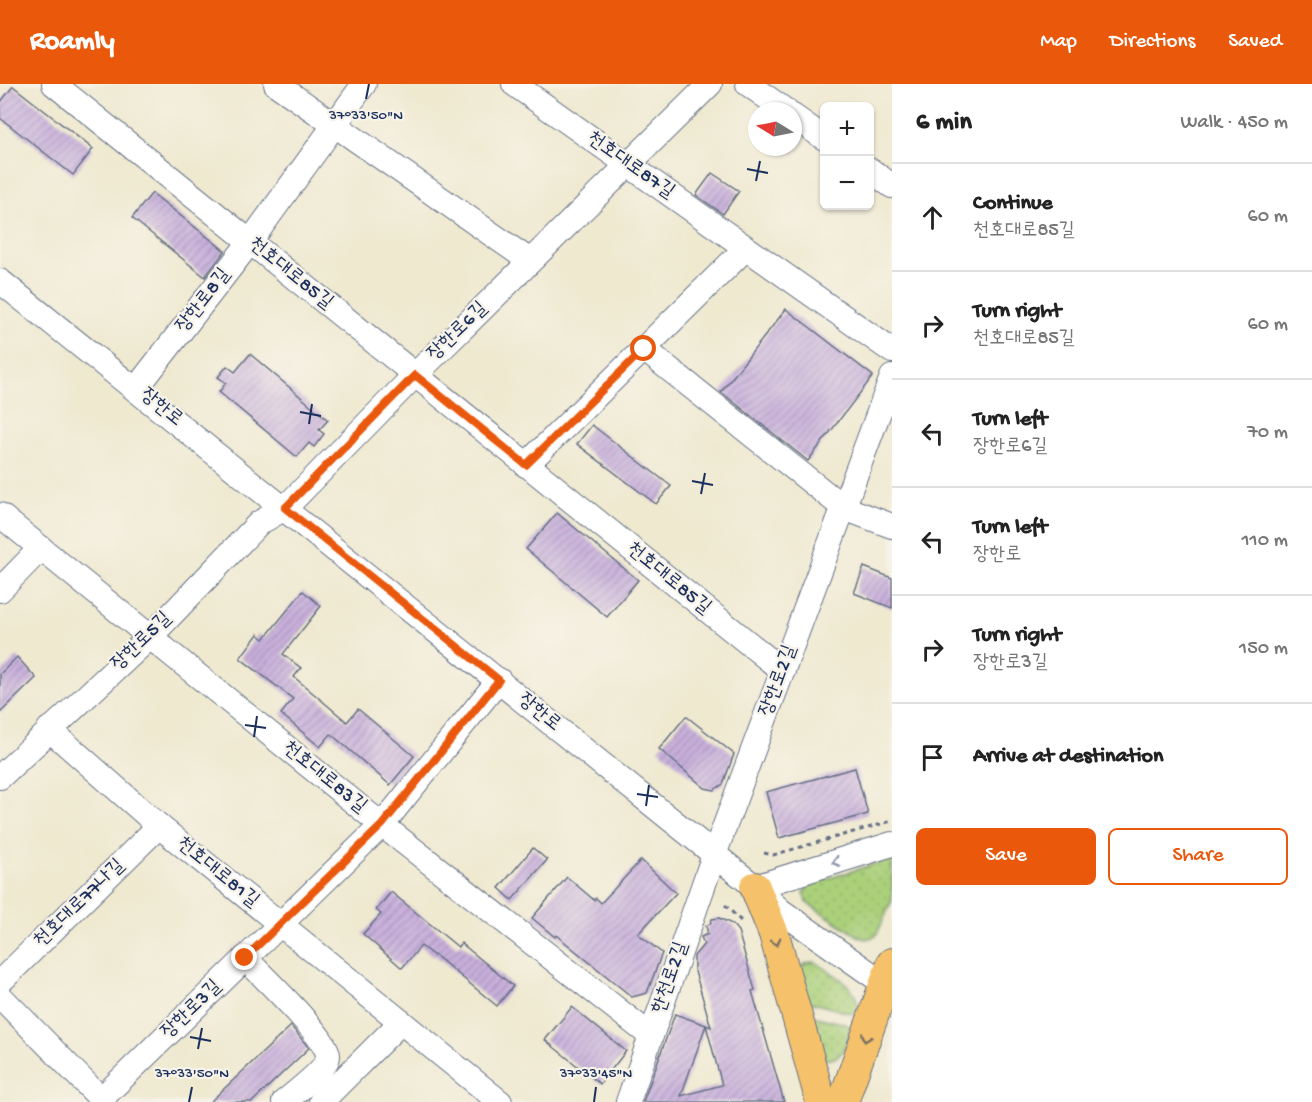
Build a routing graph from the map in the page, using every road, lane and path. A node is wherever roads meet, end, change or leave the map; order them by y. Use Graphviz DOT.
graph roads {
  1 [pos="54,84"];
  2 [pos="276,84"];
  3 [pos="364,84"];
  4 [pos="514,84"];
  5 [pos="710,84"];
  6 [pos="748,84"];
  7 [pos="773,102"];
  8 [pos="802,122"];
  9 [pos="334,126"];
  10 [pos="820,135"];
  11 [pos="628,165"];
  12 [pos="874,173"];
  13 [pos="892,186"];
  14 [pos="250,242"];
  15 [pos="746,248"];
  16 [pos="531,261"];
  17 [pos="0,281"];
  18 [pos="644,349"];
  19 [pos="892,351"];
  20 [pos="415,375"];
  21 [pos="892,377"];
  22 [pos="136,389"];
  23 [pos="526,465"];
  24 [pos="285,508"];
  25 [pos="843,508"];
  26 [pos="0,515"];
  27 [pos="892,526"];
  28 [pos="41,548"];
  29 [pos="0,590"];
  30 [pos="150,637"];
  31 [pos="783,671"];
  32 [pos="499,680"];
  33 [pos="50,729"];
  34 [pos="0,777"];
  35 [pos="892,821"];
  36 [pos="382,825"];
  37 [pos="159,826"];
  38 [pos="892,844"];
  39 [pos="764,853"];
  40 [pos="714,855"];
  41 [pos="755,887"];
  42 [pos="725,905"];
  43 [pos="280,924"];
  44 [pos="749,932"];
  45 [pos="245,958"];
  46 [pos="890,980"];
  47 [pos="0,982"];
  48 [pos="0,996"];
  49 [pos="401,1022"];
  50 [pos="651,1036"];
  51 [pos="488,1098"];
  52 [pos="103,1100"];
  53 [pos="284,1102"];
  54 [pos="321,1102"];
  55 [pos="628,1102"];
  56 [pos="821,1102"];
  57 [pos="843,1102"];
  1 -- 14 [label="street, 천호대로85길"];
  2 -- 9 [label="street"];
  3 -- 9 [label="street, 장한로8길"];
  4 -- 11 [label="street, 천호대로87길"];
  5 -- 11 [label="street, 장한로6길"];
  6 -- 7 [label="street"];
  8 -- 10 [label="street"];
  9 -- 14 [label="street, 장한로8길"];
  9 -- 16 [label="street"];
  11 -- 15 [label="street, 천호대로87길"];
  11 -- 16 [label="street, 장한로6길"];
  12 -- 13 [label="street"];
  14 -- 20 [label="street, 천호대로85길"];
  14 -- 22 [label="street, 장한로8길"];
  15 -- 18 [label="street"];
  15 -- 19 [label="street, 천호대로87길"];
  16 -- 20 [label="street, 장한로6길"];
  17 -- 22 [label="street, 장한로"];
  18 -- 23 [label="street"];
  18 -- 25 [label="street"];
  20 -- 23 [label="street, 천호대로85길"];
  20 -- 24 [label="street, 장한로6길"];
  21 -- 25 [label="street, 장한로2길"];
  22 -- 24 [label="street, 장한로"];
  23 -- 31 [label="street, 천호대로85길"];
  24 -- 30 [label="street, 장한로5길"];
  24 -- 32 [label="street, 장한로"];
  25 -- 27 [label="street"];
  25 -- 31 [label="street, 장한로2길"];
  26 -- 28 [label="street, 천호대로83길"];
  28 -- 29 [label="street"];
  28 -- 30 [label="street, 천호대로83길"];
  30 -- 33 [label="street, 장한로5길"];
  30 -- 36 [label="street, 천호대로83길"];
  31 -- 40 [label="street, 장한로2길"];
  32 -- 36 [label="street, 장한로3길"];
  32 -- 40 [label="street, 장한로"];
  33 -- 34 [label="street, 장한로5길"];
  33 -- 37 [label="street, 천호대로81길"];
  35 -- 39 [label="path"];
  36 -- 43 [label="street, 장한로3길"];
  36 -- 50 [label="street, 천호대로83길"];
  37 -- 43 [label="street, 천호대로81길"];
  37 -- 47 [label="street, 천호대로77나길"];
  38 -- 41 [label="street, one-way"];
  40 -- 41 [label="street, 장한로"];
  40 -- 50 [label="street, 한천로2길"];
  41 -- 46 [label="street, 장한로"];
  41 -- 56 [label="main road, one-way"];
  42 -- 44 [label="path"];
  43 -- 45 [label="street, 장한로3길"];
  43 -- 49 [label="street, 천호대로81길"];
  45 -- 52 [label="street, 장한로3길"];
  45 -- 53 [label="street"];
  46 -- 57 [label="main road, one-way"];
  48 -- 52 [label="street"];
  49 -- 51 [label="street, 천호대로81길"];
  49 -- 54 [label="street"];
  50 -- 55 [label="street, 한천로2길"];
}
